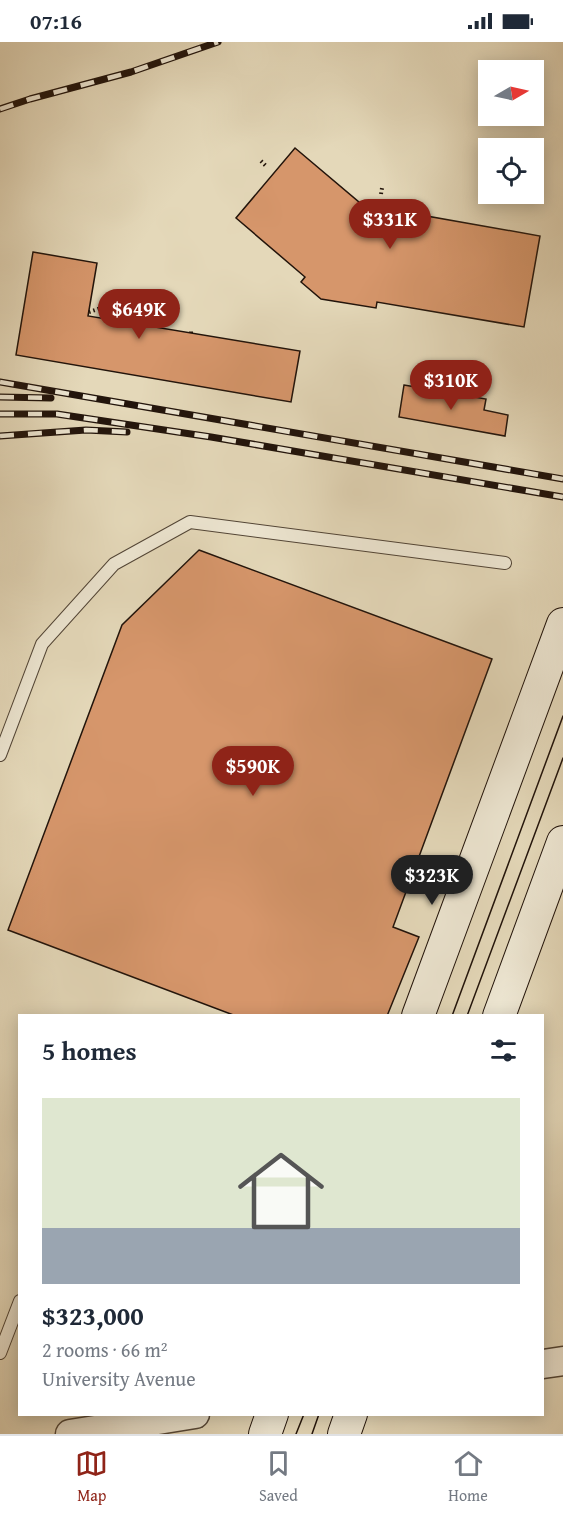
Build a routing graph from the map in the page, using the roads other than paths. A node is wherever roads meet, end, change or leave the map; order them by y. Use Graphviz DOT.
graph roads {
  1 [pos="505,563"];
  2 [pos="563,624"];
  3 [pos="0,754"];
  4 [pos="563,843"];
  5 [pos="419,1014"];
  6 [pos="500,1014"];
  7 [pos="18,1305"];
  8 [pos="0,1353"];
  9 [pos="563,1361"];
  10 [pos="544,1364"];
  11 [pos="182,1416"];
  12 [pos="271,1416"];
  13 [pos="350,1416"];
  14 [pos="70,1434"];
  15 [pos="264,1434"];
  16 [pos="344,1434"];
  1 -- 3 [label="lane"];
  2 -- 5 [label="main road"];
  4 -- 6 [label="main road"];
  7 -- 8 [label="lane"];
  9 -- 10 [label="street"];
  11 -- 14 [label="street"];
  12 -- 15 [label="main road"];
  13 -- 16 [label="main road"];
}
